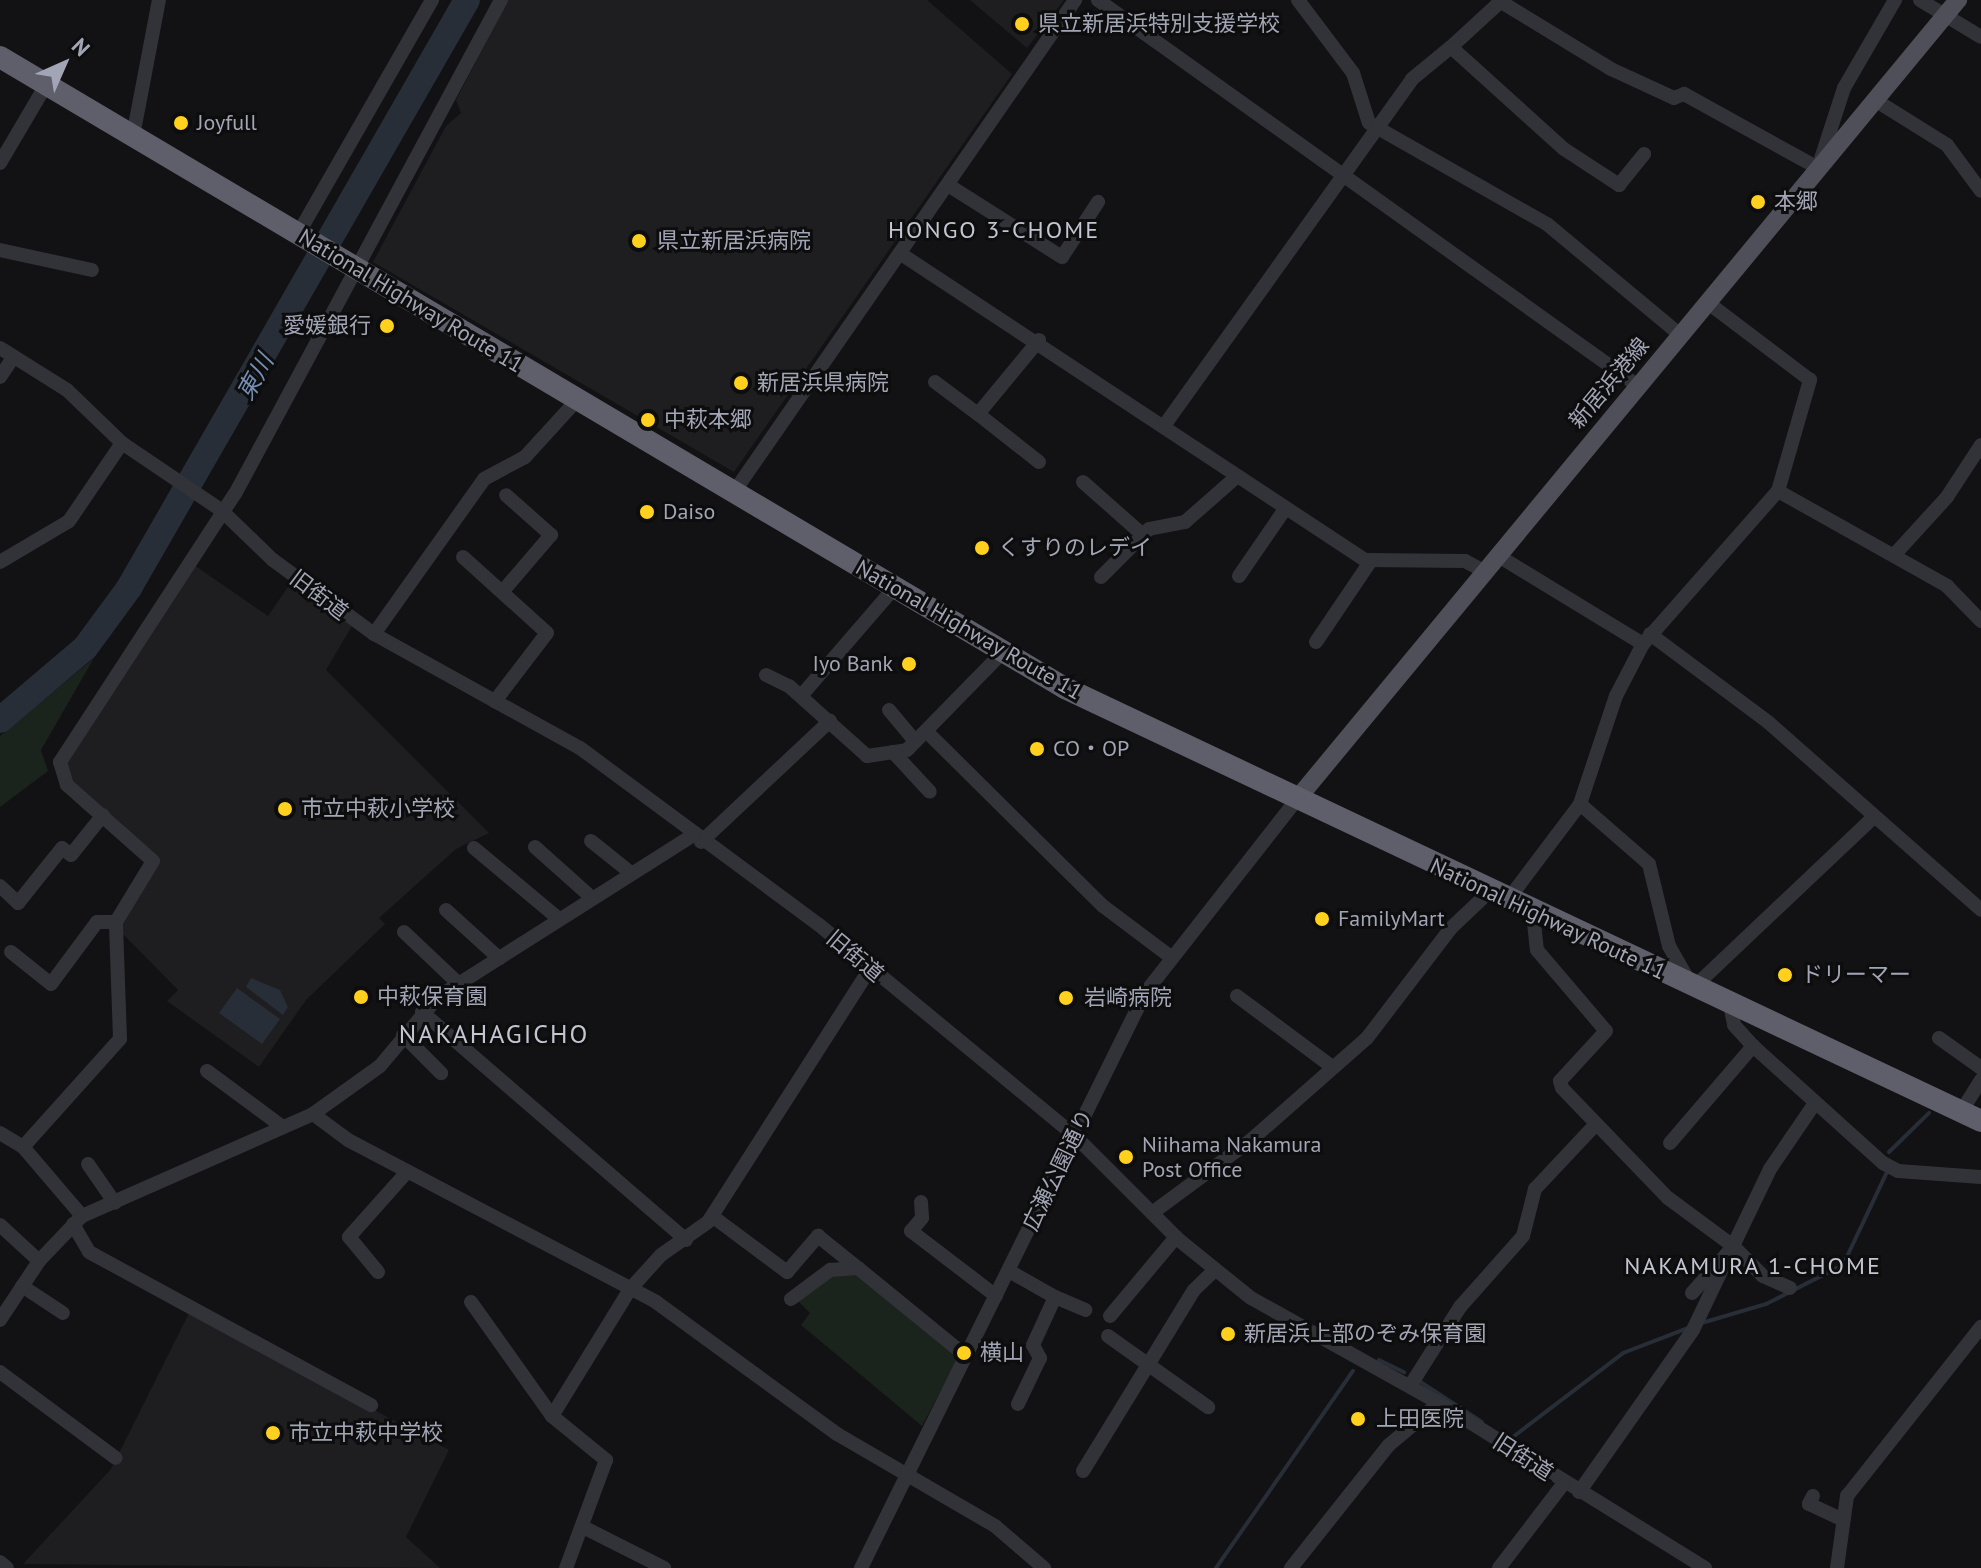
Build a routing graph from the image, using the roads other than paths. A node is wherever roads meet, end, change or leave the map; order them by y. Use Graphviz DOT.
graph roads {
  1 [pos="159,0"];
  2 [pos="432,0"];
  3 [pos="501,0"];
  4 [pos="1075,0"];
  5 [pos="1098,0"];
  6 [pos="1298,0"];
  7 [pos="1895,0"];
  8 [pos="1920,0"];
  9 [pos="1958,0"];
  10 [pos="1499,1"];
  11 [pos="1945,16"];
  12 [pos="1981,37"];
  13 [pos="1451,47"];
  14 [pos="0,57"];
  15 [pos="46,85"];
  16 [pos="1875,100"];
  17 [pos="1383,128"];
  18 [pos="133,136"];
  19 [pos="1644,154"];
  20 [pos="0,163"];
  21 [pos="1818,168"];
  22 [pos="1348,178"];
  23 [pos="948,185"];
  24 [pos="1981,191"];
  25 [pos="1098,202"];
  26 [pos="303,237"];
  27 [pos="0,250"];
  28 [pos="901,254"];
  29 [pos="353,267"];
  30 [pos="92,270"];
  31 [pos="1707,302"];
  32 [pos="1680,335"];
  33 [pos="1039,340"];
  34 [pos="0,348"];
  35 [pos="13,358"];
  36 [pos="0,377"];
  37 [pos="935,382"];
  38 [pos="1638,386"];
  39 [pos="577,400"];
  40 [pos="978,414"];
  41 [pos="1166,423"];
  42 [pos="122,443"];
  43 [pos="1981,445"];
  44 [pos="1039,462"];
  45 [pos="1235,478"];
  46 [pos="1083,482"];
  47 [pos="1778,491"];
  48 [pos="734,492"];
  49 [pos="506,495"];
  50 [pos="217,507"];
  51 [pos="1283,512"];
  52 [pos="1143,535"];
  53 [pos="1895,554"];
  54 [pos="1497,555"];
  55 [pos="463,557"];
  56 [pos="0,562"];
  57 [pos="1370,562"];
  58 [pos="1484,571"];
  59 [pos="1239,576"];
  60 [pos="1101,577"];
  61 [pos="895,587"];
  62 [pos="503,591"];
  63 [pos="1981,621"];
  64 [pos="374,634"];
  65 [pos="1647,639"];
  66 [pos="1316,642"];
  67 [pos="1004,651"];
  68 [pos="766,675"];
  69 [pos="801,696"];
  70 [pos="495,701"];
  71 [pos="889,710"];
  72 [pos="830,721"];
  73 [pos="920,736"];
  74 [pos="893,752"];
  75 [pos="930,792"];
  76 [pos="1298,798"];
  77 [pos="1580,804"];
  78 [pos="103,815"];
  79 [pos="1874,817"];
  80 [pos="696,839"];
  81 [pos="591,841"];
  82 [pos="535,847"];
  83 [pos="474,848"];
  84 [pos="631,873"];
  85 [pos="0,886"];
  86 [pos="1498,896"];
  87 [pos="592,898"];
  88 [pos="446,910"];
  89 [pos="1981,910"];
  90 [pos="1533,913"];
  91 [pos="559,919"];
  92 [pos="116,922"];
  93 [pos="404,932"];
  94 [pos="11,952"];
  95 [pos="1171,957"];
  96 [pos="499,958"];
  97 [pos="870,969"];
  98 [pos="458,983"];
  99 [pos="1693,988"];
  100 [pos="1237,996"];
  101 [pos="1730,1004"];
  102 [pos="422,1012"];
  103 [pos="403,1035"];
  104 [pos="1939,1038"];
  105 [pos="1753,1046"];
  106 [pos="1331,1066"];
  107 [pos="1981,1068"];
  108 [pos="207,1071"];
  109 [pos="441,1073"];
  110 [pos="1973,1101"];
  111 [pos="1815,1103"];
  112 [pos="313,1114"];
  113 [pos="1596,1124"];
  114 [pos="280,1125"];
  115 [pos="1,1136"];
  116 [pos="1075,1136"];
  117 [pos="1670,1143"];
  118 [pos="23,1147"];
  119 [pos="88,1164"];
  120 [pos="407,1172"];
  121 [pos="1981,1177"];
  122 [pos="921,1202"];
  123 [pos="115,1203"];
  124 [pos="1152,1213"];
  125 [pos="712,1216"];
  126 [pos="78,1220"];
  127 [pos="0,1225"];
  128 [pos="1176,1237"];
  129 [pos="686,1240"];
  130 [pos="1733,1246"];
  131 [pos="39,1261"];
  132 [pos="858,1268"];
  133 [pos="1215,1270"];
  134 [pos="1009,1271"];
  135 [pos="378,1272"];
  136 [pos="22,1286"];
  137 [pos="1790,1288"];
  138 [pos="631,1289"];
  139 [pos="1692,1293"];
  140 [pos="996,1296"];
  141 [pos="1055,1297"];
  142 [pos="791,1299"];
  143 [pos="471,1302"];
  144 [pos="1085,1310"];
  145 [pos="63,1313"];
  146 [pos="1110,1316"];
  147 [pos="0,1320"];
  148 [pos="1981,1327"];
  149 [pos="1108,1336"];
  150 [pos="1976,1347"];
  151 [pos="966,1356"];
  152 [pos="1149,1362"];
  153 [pos="0,1372"];
  154 [pos="1410,1386"];
  155 [pos="1439,1403"];
  156 [pos="1018,1404"];
  157 [pos="371,1405"];
  158 [pos="1208,1407"];
  159 [pos="552,1416"];
  160 [pos="116,1458"];
  161 [pos="1083,1471"];
  162 [pos="906,1477"];
  163 [pos="1564,1483"];
  164 [pos="1579,1492"];
  165 [pos="1813,1496"];
  166 [pos="1844,1520"];
  167 [pos="583,1527"];
  168 [pos="0,1562"];
  169 [pos="7,1568"];
  170 [pos="566,1568"];
  171 [pos="664,1568"];
  172 [pos="861,1568"];
  173 [pos="1044,1568"];
  174 [pos="1291,1568"];
  175 [pos="1499,1568"];
  176 [pos="1705,1568"];
  177 [pos="1837,1568"];
  1 -- 18 [label="street"];
  2 -- 26 [label="street"];
  3 -- 29 [label="street"];
  4 -- 23 [label="street"];
  5 -- 22 [label="street"];
  6 -- 17 [label="street"];
  7 -- 21 [label="street"];
  8 -- 11 [label="street"];
  9 -- 11 [label="main road, 新居浜港線"];
  10 -- 13 [label="street"];
  10 -- 21 [label="street"];
  11 -- 12 [label="street"];
  11 -- 16 [label="main road, 新居浜港線"];
  13 -- 17 [label="street"];
  13 -- 19 [label="street"];
  14 -- 15 [label="highway, National Highway Route 11"];
  15 -- 18 [label="highway, National Highway Route 11"];
  15 -- 20 [label="street"];
  16 -- 21 [label="main road, 新居浜港線"];
  16 -- 24 [label="street"];
  17 -- 22 [label="street"];
  17 -- 32 [label="street"];
  18 -- 26 [label="highway, National Highway Route 11"];
  21 -- 31 [label="main road, 新居浜港線"];
  22 -- 38 [label="street"];
  22 -- 41 [label="street"];
  23 -- 25 [label="street"];
  23 -- 28 [label="street"];
  26 -- 29 [label="highway, National Highway Route 11"];
  27 -- 30 [label="street"];
  28 -- 33 [label="street"];
  28 -- 48 [label="street"];
  29 -- 39 [label="highway, National Highway Route 11"];
  29 -- 50 [label="street"];
  31 -- 32 [label="main road, 新居浜港線"];
  31 -- 47 [label="street"];
  32 -- 38 [label="main road, 新居浜港線"];
  33 -- 40 [label="street"];
  33 -- 41 [label="street"];
  34 -- 35 [label="street, 旧街道"];
  35 -- 36 [label="street"];
  35 -- 42 [label="street, 旧街道"];
  37 -- 40 [label="street"];
  38 -- 54 [label="main road, 新居浜港線"];
  39 -- 48 [label="highway, National Highway Route 11"];
  39 -- 64 [label="street"];
  40 -- 44 [label="street"];
  41 -- 45 [label="street"];
  42 -- 50 [label="street, 旧街道"];
  42 -- 56 [label="street"];
  43 -- 53 [label="street"];
  45 -- 51 [label="street"];
  45 -- 52 [label="street"];
  46 -- 52 [label="street"];
  47 -- 53 [label="street"];
  47 -- 65 [label="street"];
  48 -- 61 [label="highway, National Highway Route 11"];
  49 -- 62 [label="street"];
  50 -- 64 [label="street, 旧街道"];
  50 -- 78 [label="street"];
  51 -- 57 [label="street"];
  51 -- 59 [label="street"];
  52 -- 60 [label="street"];
  53 -- 63 [label="street"];
  54 -- 58 [label="main road, 新居浜港線"];
  54 -- 65 [label="street"];
  55 -- 62 [label="street"];
  57 -- 58 [label="street"];
  57 -- 66 [label="street"];
  58 -- 76 [label="main road, 新居浜港線"];
  61 -- 67 [label="highway, National Highway Route 11"];
  61 -- 69 [label="street"];
  62 -- 70 [label="street"];
  64 -- 70 [label="street, 旧街道"];
  65 -- 77 [label="street"];
  65 -- 79 [label="street"];
  67 -- 73 [label="street"];
  67 -- 76 [label="highway, National Highway Route 11"];
  68 -- 69 [label="street"];
  69 -- 72 [label="street"];
  70 -- 80 [label="street, 旧街道"];
  71 -- 73 [label="street"];
  72 -- 74 [label="street"];
  72 -- 80 [label="street"];
  73 -- 74 [label="street"];
  73 -- 95 [label="street"];
  74 -- 75 [label="street"];
  76 -- 86 [label="highway, National Highway Route 11"];
  76 -- 95 [label="street, 広瀬公園通り"];
  77 -- 86 [label="street"];
  77 -- 99 [label="street"];
  78 -- 85 [label="street"];
  78 -- 92 [label="street"];
  79 -- 89 [label="street"];
  79 -- 99 [label="street"];
  80 -- 84 [label="street"];
  80 -- 97 [label="street, 旧街道"];
  81 -- 84 [label="street"];
  82 -- 87 [label="street"];
  83 -- 91 [label="street"];
  84 -- 87 [label="street"];
  86 -- 90 [label="highway, National Highway Route 11"];
  86 -- 106 [label="street"];
  87 -- 91 [label="street"];
  88 -- 96 [label="street"];
  90 -- 99 [label="highway, National Highway Route 11"];
  90 -- 113 [label="street"];
  91 -- 96 [label="street"];
  92 -- 94 [label="street"];
  92 -- 118 [label="street"];
  93 -- 98 [label="street"];
  95 -- 116 [label="street, 広瀬公園通り"];
  96 -- 98 [label="street"];
  97 -- 116 [label="street, 旧街道"];
  97 -- 125 [label="street"];
  98 -- 102 [label="street"];
  99 -- 101 [label="highway, National Highway Route 11"];
  100 -- 106 [label="street"];
  101 -- 105 [label="street"];
  101 -- 110 [label="highway, National Highway Route 11"];
  102 -- 103 [label="street"];
  102 -- 129 [label="street"];
  103 -- 109 [label="street"];
  103 -- 112 [label="street"];
  104 -- 107 [label="street"];
  105 -- 111 [label="street"];
  105 -- 117 [label="street"];
  106 -- 124 [label="street"];
  108 -- 114 [label="street"];
  111 -- 121 [label="street"];
  111 -- 130 [label="street"];
  112 -- 114 [label="street"];
  112 -- 120 [label="street"];
  113 -- 130 [label="street"];
  113 -- 154 [label="street"];
  114 -- 123 [label="street"];
  115 -- 118 [label="street"];
  116 -- 124 [label="street, 旧街道"];
  116 -- 134 [label="street, 広瀬公園通り"];
  118 -- 126 [label="street"];
  119 -- 123 [label="street"];
  120 -- 135 [label="street"];
  120 -- 138 [label="street"];
  122 -- 140 [label="street"];
  123 -- 126 [label="street"];
  124 -- 128 [label="street, 旧街道"];
  125 -- 129 [label="street"];
  125 -- 132 [label="street"];
  126 -- 131 [label="street"];
  126 -- 157 [label="street"];
  127 -- 131 [label="street"];
  128 -- 133 [label="street, 旧街道"];
  128 -- 146 [label="street"];
  129 -- 138 [label="street"];
  130 -- 137 [label="street"];
  130 -- 139 [label="street"];
  130 -- 164 [label="street"];
  131 -- 136 [label="street"];
  132 -- 142 [label="street"];
  132 -- 151 [label="street"];
  133 -- 152 [label="street"];
  133 -- 154 [label="street, 旧街道"];
  134 -- 140 [label="street, 広瀬公園通り"];
  134 -- 141 [label="street"];
  136 -- 145 [label="street"];
  136 -- 147 [label="street"];
  138 -- 159 [label="street"];
  138 -- 162 [label="street"];
  140 -- 151 [label="street, 広瀬公園通り"];
  141 -- 144 [label="street"];
  141 -- 156 [label="street"];
  143 -- 159 [label="street"];
  148 -- 150 [label="street"];
  149 -- 152 [label="street"];
  150 -- 166 [label="street"];
  151 -- 162 [label="street, 広瀬公園通り"];
  152 -- 158 [label="street"];
  152 -- 161 [label="street"];
  153 -- 160 [label="street"];
  154 -- 155 [label="street, 旧街道"];
  155 -- 163 [label="street, 旧街道"];
  155 -- 174 [label="street"];
  159 -- 167 [label="street"];
  162 -- 172 [label="street, 広瀬公園通り"];
  162 -- 173 [label="street"];
  163 -- 164 [label="street, 旧街道"];
  163 -- 175 [label="street"];
  164 -- 176 [label="street, 旧街道"];
  165 -- 166 [label="street"];
  166 -- 177 [label="street"];
  167 -- 170 [label="street"];
  167 -- 171 [label="street"];
  168 -- 169 [label="street"];
}
